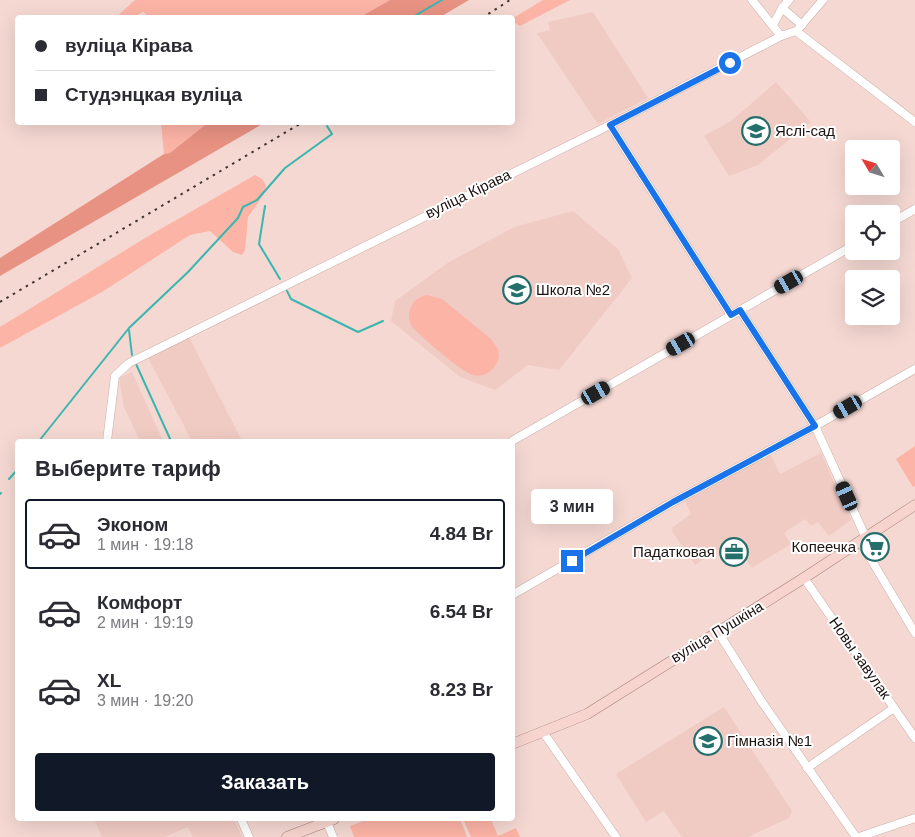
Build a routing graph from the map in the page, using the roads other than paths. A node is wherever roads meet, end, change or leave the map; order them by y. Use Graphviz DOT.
graph roads {
  1 [pos="752,0"];
  2 [pos="789,0"];
  3 [pos="823,0"];
  4 [pos="782,8"];
  5 [pos="802,24"];
  6 [pos="773,25"];
  7 [pos="796,31"];
  8 [pos="781,36"];
  9 [pos="915,122"];
  10 [pos="610,125"];
  11 [pos="915,209"];
  12 [pos="900,218"];
  13 [pos="845,249"];
  14 [pos="740,310"];
  15 [pos="731,315"];
  16 [pos="915,369"];
  17 [pos="815,426"];
  18 [pos="107,439"];
  19 [pos="515,439"];
  20 [pos="915,506"];
  21 [pos="863,539"];
  22 [pos="804,578"];
  23 [pos="515,593"];
  24 [pos="718,632"];
  25 [pos="915,633"];
  26 [pos="894,708"];
  27 [pos="543,732"];
  28 [pos="915,738"];
  29 [pos="515,743"];
  30 [pos="807,768"];
  31 [pos="915,818"];
  32 [pos="242,821"];
  33 [pos="327,821"];
  34 [pos="330,821"];
  35 [pos="249,837"];
  36 [pos="287,837"];
  37 [pos="333,837"];
  38 [pos="616,837"];
  39 [pos="858,837"];
  1 -- 6 [label="street"];
  2 -- 4 [label="street"];
  3 -- 5 [label="street"];
  4 -- 5 [label="street"];
  4 -- 6 [label="street"];
  5 -- 7 [label="street"];
  6 -- 8 [label="street"];
  7 -- 8 [label="street, вуліца Кірава"];
  7 -- 9 [label="street"];
  8 -- 10 [label="street, вуліца Кірава"];
  10 -- 15 [label="street"];
  10 -- 18 [label="street, вуліца Кірава"];
  11 -- 12 [label="street"];
  13 -- 14 [label="street"];
  14 -- 15 [label="street"];
  14 -- 17 [label="street"];
  15 -- 19 [label="street"];
  16 -- 17 [label="street"];
  17 -- 21 [label="street"];
  17 -- 23 [label="street"];
  20 -- 21 [label="main road, вуліца Пушкіна"];
  21 -- 22 [label="main road, вуліца Пушкіна"];
  21 -- 25 [label="street"];
  22 -- 24 [label="main road, вуліца Пушкіна"];
  22 -- 26 [label="street, Новы завулак"];
  24 -- 27 [label="main road, вуліца Пушкіна"];
  24 -- 30 [label="street"];
  26 -- 28 [label="street, Новы завулак"];
  26 -- 30 [label="street"];
  27 -- 29 [label="main road, вуліца Пушкіна"];
  27 -- 38 [label="street"];
  30 -- 39 [label="street"];
  31 -- 39 [label="street"];
  32 -- 35 [label="street"];
  33 -- 36 [label="main road"];
  34 -- 37 [label="street"];
}
